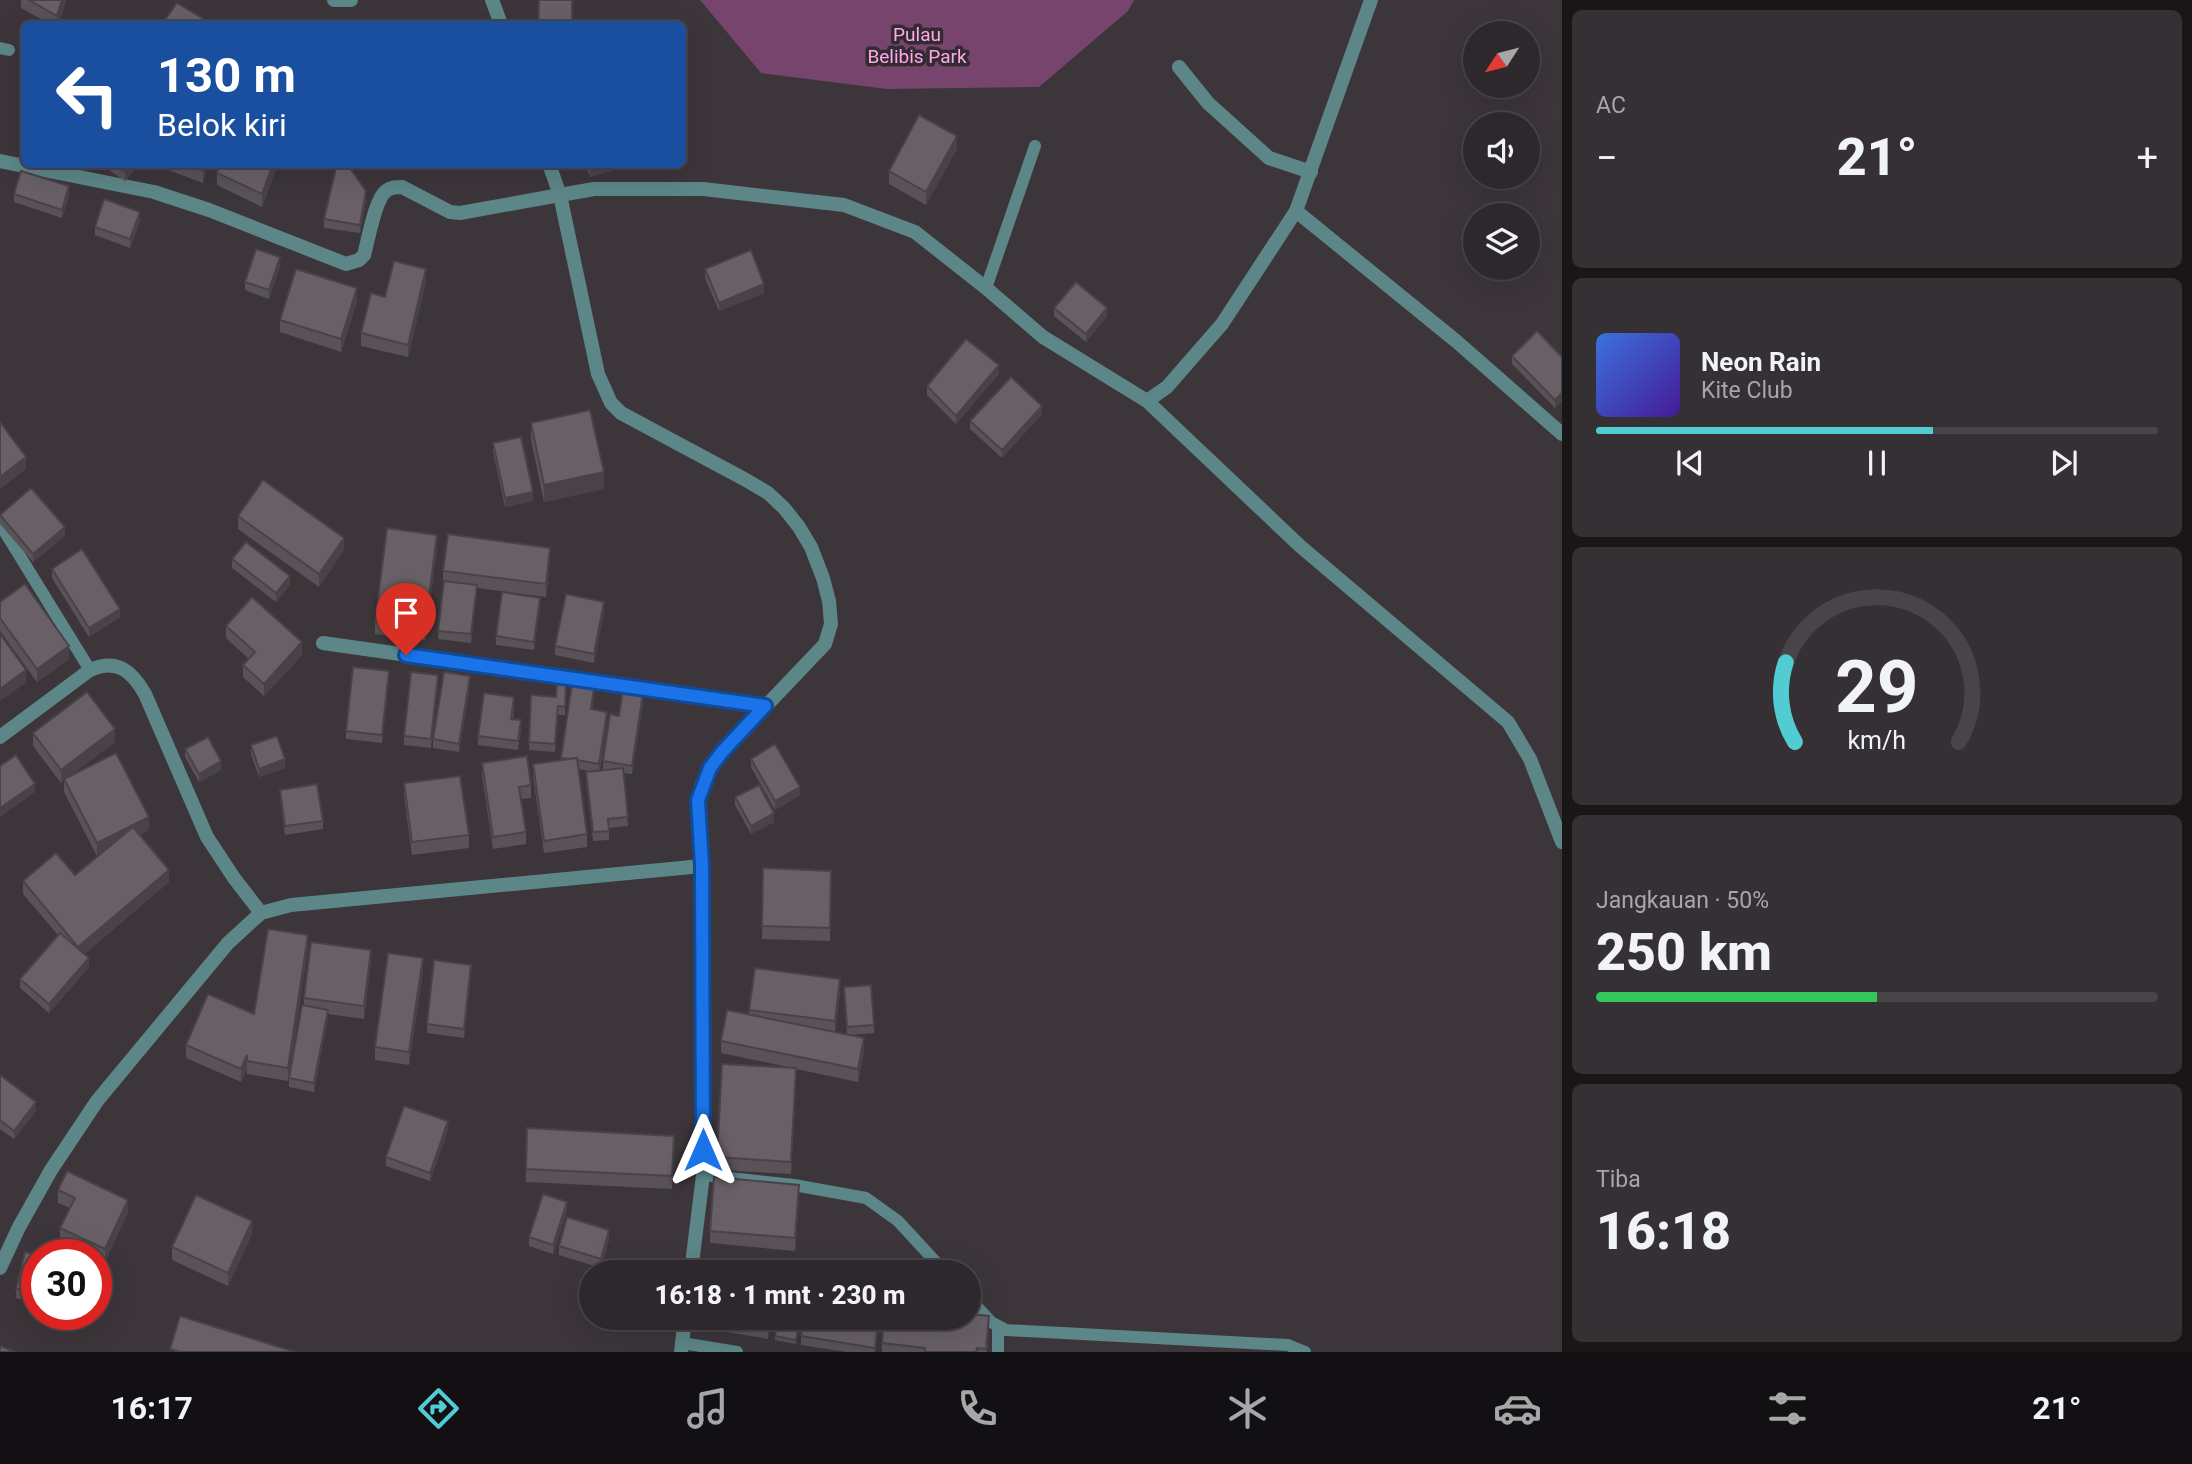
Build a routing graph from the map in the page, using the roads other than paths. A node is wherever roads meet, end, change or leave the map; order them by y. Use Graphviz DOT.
graph roads {
  1 [pos="334,0"];
  2 [pos="351,0"];
  3 [pos="492,0"];
  4 [pos="1371,0"];
  5 [pos="500,21"];
  6 [pos="1179,67"];
  7 [pos="1035,146"];
  8 [pos="0,161"];
  9 [pos="21,165"];
  10 [pos="35,168"];
  11 [pos="550,168"];
  12 [pos="1311,172"];
  13 [pos="560,195"];
  14 [pos="1296,211"];
  15 [pos="986,288"];
  16 [pos="1147,401"];
  17 [pos="1562,434"];
  18 [pos="0,524"];
  19 [pos="323,643"];
  20 [pos="90,670"];
  21 [pos="765,706"];
  22 [pos="0,737"];
  23 [pos="1562,842"];
  24 [pos="702,866"];
  25 [pos="261,913"];
  26 [pos="703,1175"];
  27 [pos="692,1260"];
  28 [pos="934,1260"];
  29 [pos="0,1268"];
  30 [pos="981,1309"];
  31 [pos="998,1326"];
  32 [pos="684,1330"];
  33 [pos="682,1348"];
  34 [pos="737,1352"];
  35 [pos="998,1352"];
  36 [pos="1305,1352"];
  1 -- 2 [label="street"];
  3 -- 5 [label="street"];
  4 -- 12 [label="street"];
  6 -- 12 [label="street"];
  7 -- 15 [label="lane"];
  8 -- 9 [label="street"];
  10 -- 13 [label="street"];
  11 -- 13 [label="street"];
  12 -- 14 [label="street"];
  13 -- 15 [label="street"];
  13 -- 21 [label="street"];
  14 -- 16 [label="street"];
  14 -- 17 [label="street"];
  15 -- 16 [label="street"];
  16 -- 23 [label="street"];
  18 -- 20 [label="lane"];
  19 -- 21 [label="street"];
  20 -- 22 [label="street"];
  20 -- 25 [label="street"];
  21 -- 24 [label="street"];
  24 -- 25 [label="street"];
  24 -- 26 [label="street"];
  25 -- 29 [label="street"];
  26 -- 27 [label="street"];
  26 -- 28 [label="lane"];
  30 -- 31 [label="lane"];
  31 -- 35 [label="lane"];
  31 -- 36 [label="lane"];
  32 -- 33 [label="street"];
  33 -- 34 [label="lane"];
}
